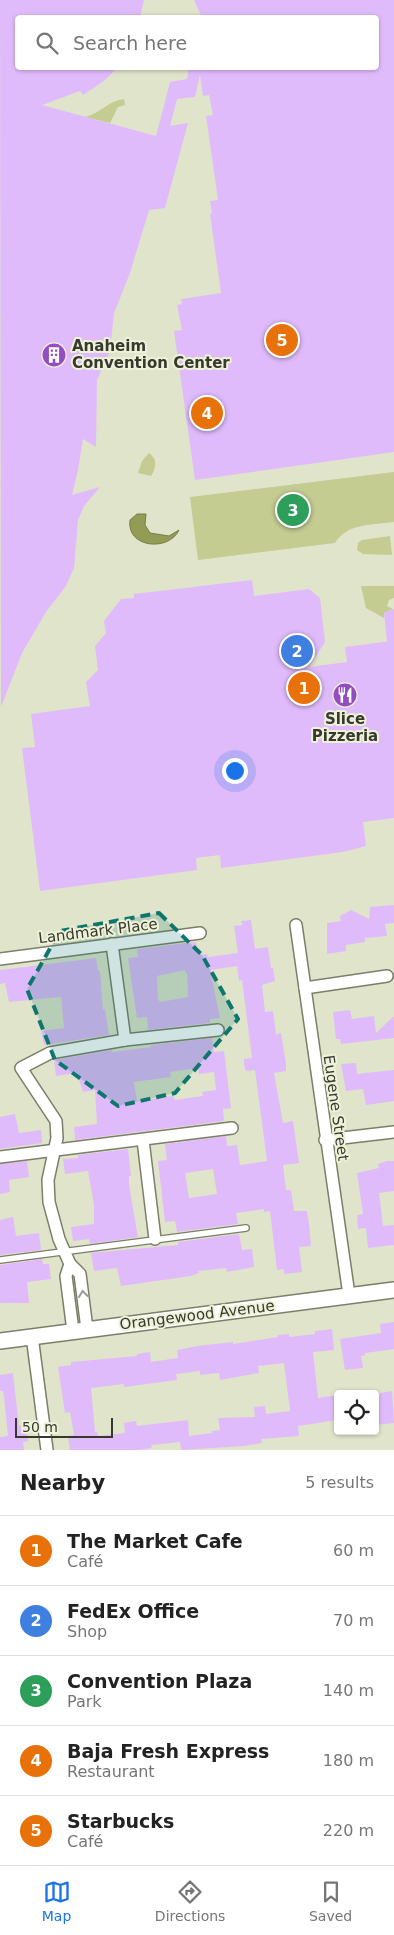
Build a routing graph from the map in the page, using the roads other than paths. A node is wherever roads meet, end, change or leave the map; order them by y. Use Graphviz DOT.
graph roads {
  1 [pos="296,925"];
  2 [pos="200,933"];
  3 [pos="112,944"];
  4 [pos="0,959"];
  5 [pos="387,976"];
  6 [pos="305,988"];
  7 [pos="218,1030"];
  8 [pos="125,1040"];
  9 [pos="232,1128"];
  10 [pos="394,1132"];
  11 [pos="143,1140"];
  12 [pos="325,1140"];
  13 [pos="53,1151"];
  14 [pos="0,1157"];
  15 [pos="246,1228"];
  16 [pos="155,1239"];
  17 [pos="66,1251"];
  18 [pos="0,1260"];
  19 [pos="394,1290"];
  20 [pos="349,1295"];
  21 [pos="80,1330"];
  22 [pos="32,1336"];
  23 [pos="0,1340"];
  24 [pos="47,1450"];
  1 -- 6 [label="street, Eugene Street"];
  2 -- 3 [label="street, Landmark Place"];
  3 -- 4 [label="street, Landmark Place"];
  3 -- 8 [label="street"];
  5 -- 6 [label="street"];
  6 -- 12 [label="street, Eugene Street"];
  7 -- 8 [label="street"];
  8 -- 13 [label="street"];
  9 -- 11 [label="street"];
  10 -- 12 [label="street"];
  11 -- 13 [label="street"];
  11 -- 16 [label="street"];
  12 -- 20 [label="street, Eugene Street"];
  13 -- 14 [label="street"];
  13 -- 17 [label="street"];
  15 -- 16 [label="lane"];
  16 -- 17 [label="lane"];
  17 -- 18 [label="lane"];
  17 -- 21 [label="street"];
  19 -- 20 [label="main road, Orangewood Avenue"];
  20 -- 21 [label="main road, Orangewood Avenue"];
  21 -- 22 [label="main road, Orangewood Avenue"];
  22 -- 23 [label="main road, Orangewood Avenue"];
  22 -- 24 [label="street"];
}
